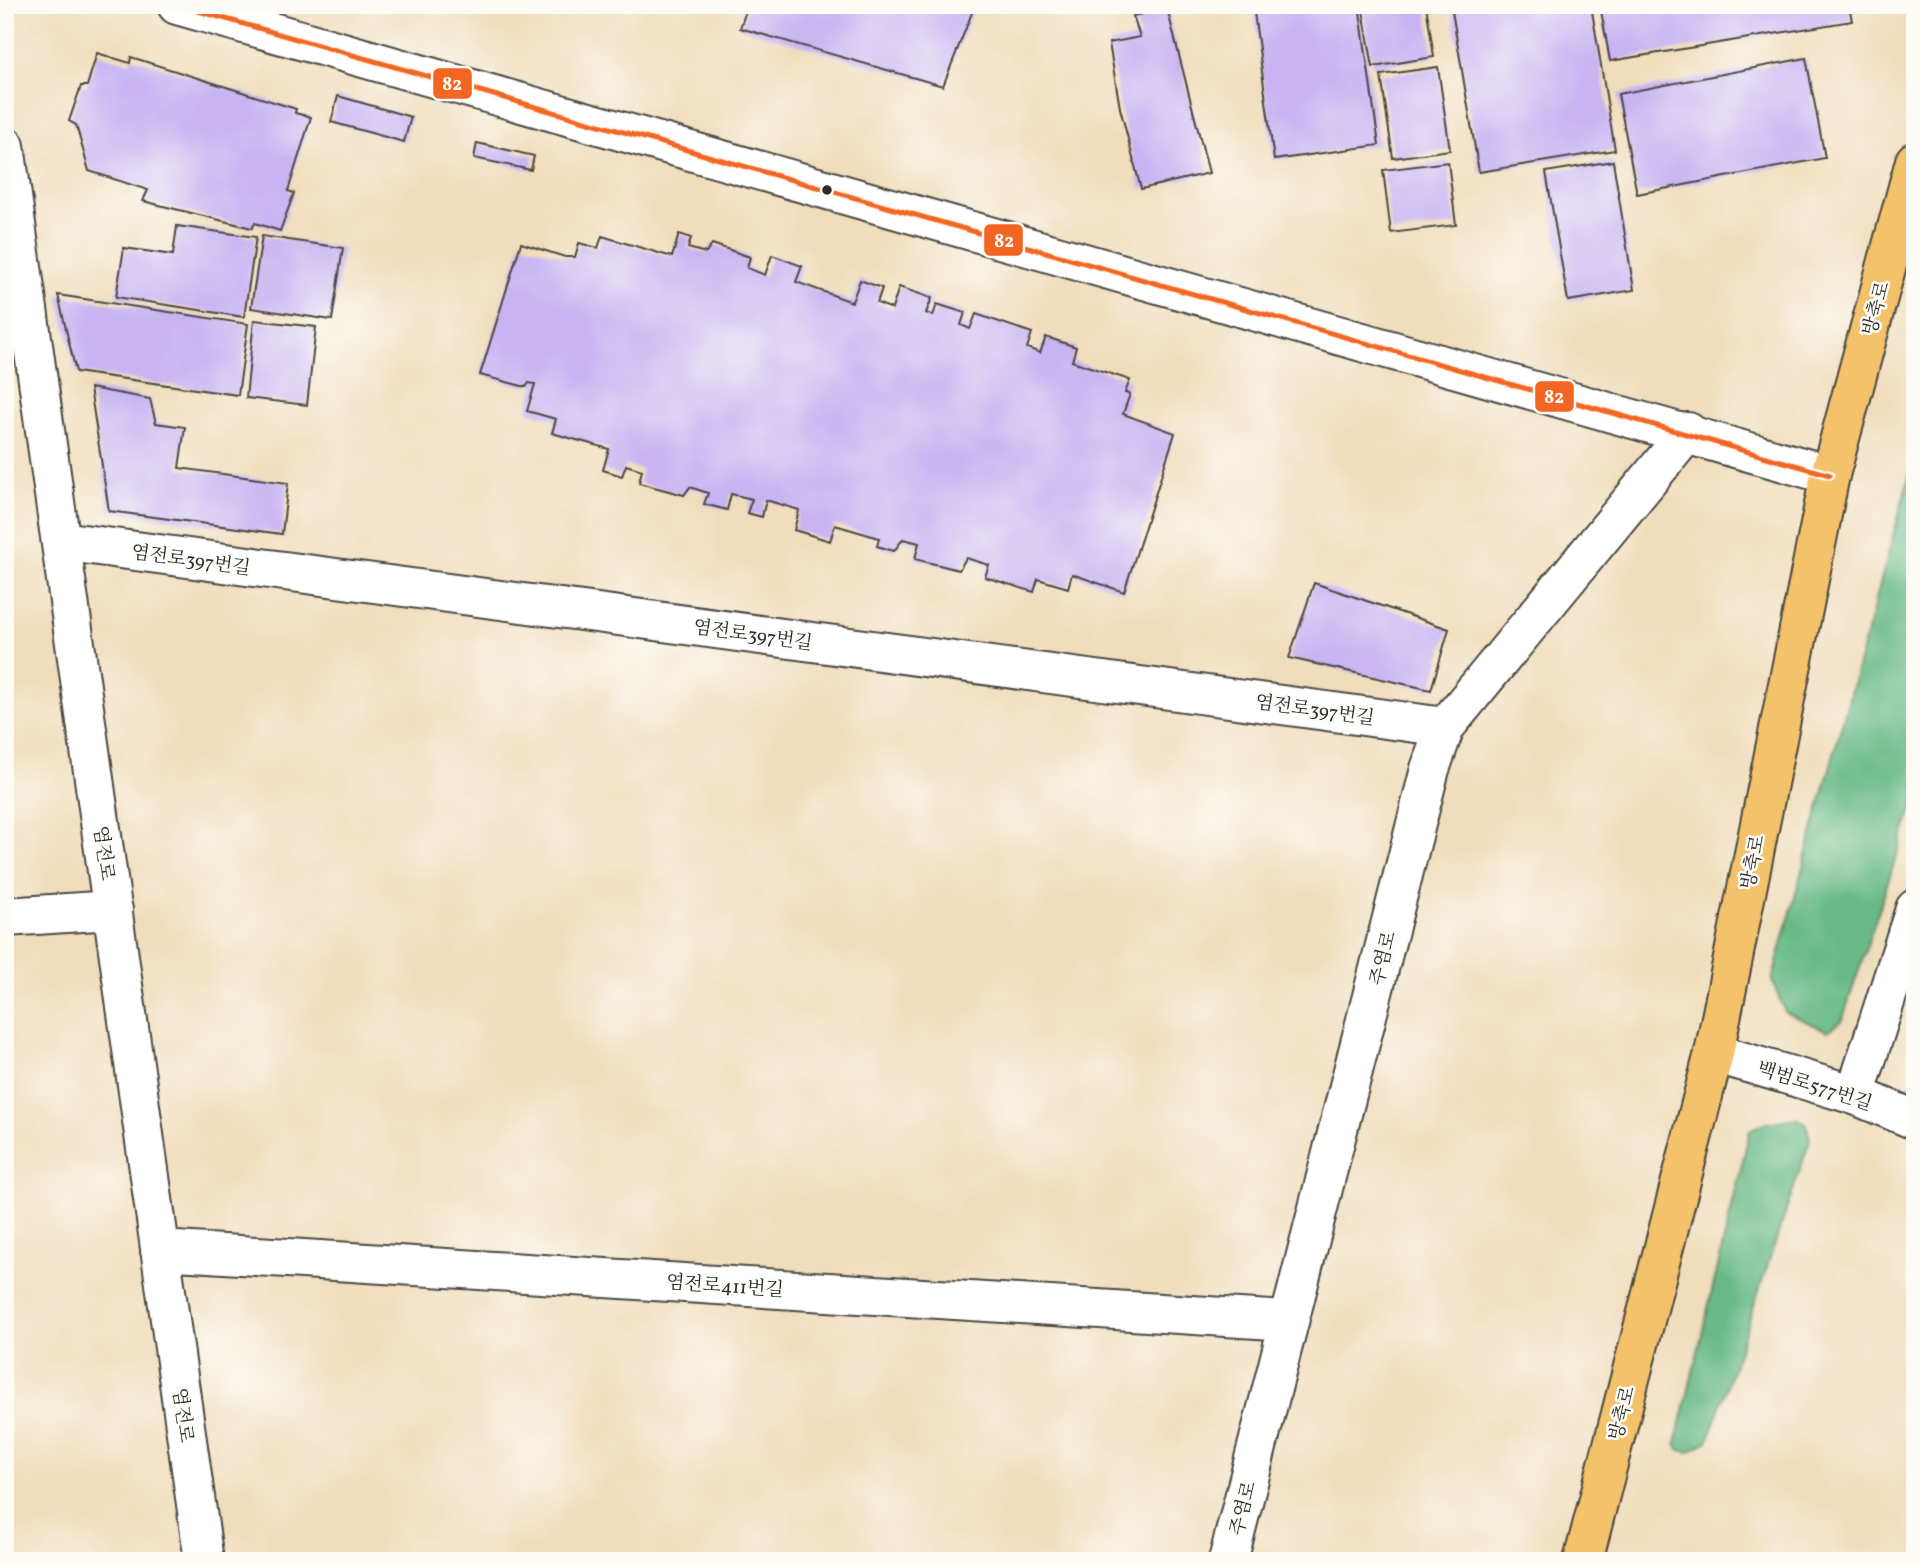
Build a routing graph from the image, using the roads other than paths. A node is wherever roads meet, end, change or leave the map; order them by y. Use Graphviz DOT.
graph roads {
  1 [pos="177,5"];
  2 [pos="5,146"];
  3 [pos="1915,161"];
  4 [pos="1688,432"];
  5 [pos="1830,475"];
  6 [pos="61,541"];
  7 [pos="1445,727"];
  8 [pos="1915,909"];
  9 [pos="113,910"];
  10 [pos="5,917"];
  11 [pos="1714,1053"];
  12 [pos="1854,1095"];
  13 [pos="1915,1120"];
  14 [pos="160,1250"];
  15 [pos="1289,1321"];
  16 [pos="204,1561"];
  17 [pos="1228,1561"];
  18 [pos="1583,1561"];
  1 -- 4 [label="street"];
  2 -- 6 [label="street, 염전로"];
  3 -- 5 [label="main road, 방축로"];
  4 -- 5 [label="street"];
  4 -- 7 [label="street, 주염로"];
  5 -- 11 [label="main road, 방축로"];
  6 -- 7 [label="street, 염전로397번길"];
  6 -- 9 [label="street, 염전로"];
  7 -- 15 [label="street, 주염로"];
  8 -- 12 [label="street"];
  9 -- 10 [label="street"];
  9 -- 14 [label="street, 염전로"];
  11 -- 12 [label="street, 백범로577번길"];
  11 -- 18 [label="main road, 방축로"];
  12 -- 13 [label="street, 백범로577번길"];
  14 -- 15 [label="street, 염전로411번길"];
  14 -- 16 [label="street, 염전로"];
  15 -- 17 [label="street, 주염로"];
}
